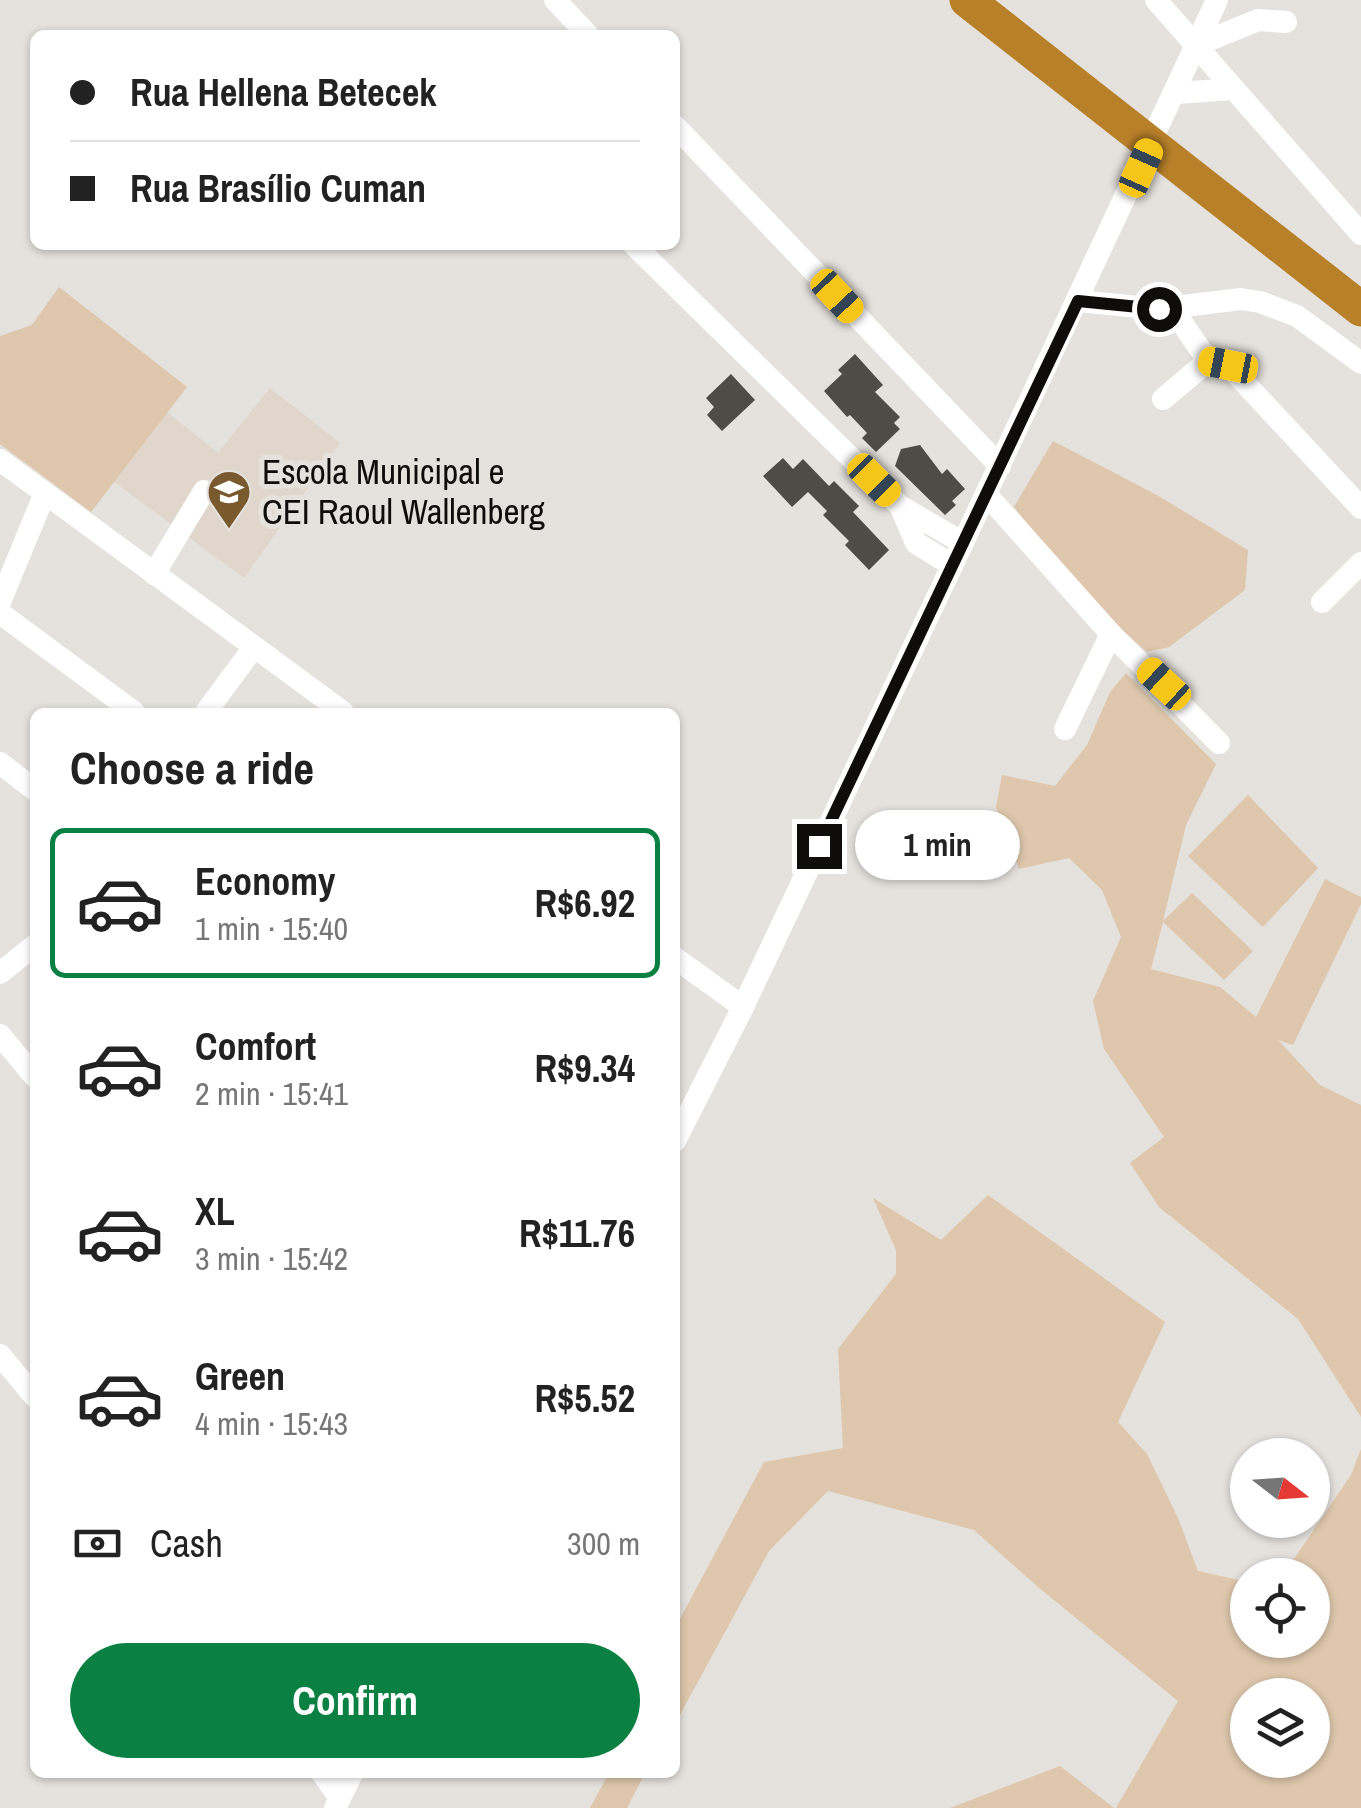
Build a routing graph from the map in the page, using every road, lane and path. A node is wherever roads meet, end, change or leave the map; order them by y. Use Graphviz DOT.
graph roads {
  1 [pos="555,0"];
  2 [pos="968,0"];
  3 [pos="1156,0"];
  4 [pos="1217,0"];
  5 [pos="1286,22"];
  6 [pos="583,30"];
  7 [pos="1197,45"];
  8 [pos="1234,89"];
  9 [pos="1173,99"];
  10 [pos="680,131"];
  11 [pos="1361,234"];
  12 [pos="639,250"];
  13 [pos="1078,301"];
  14 [pos="1172,308"];
  15 [pos="1361,308"];
  16 [pos="1208,361"];
  17 [pos="1361,363"];
  18 [pos="1163,399"];
  19 [pos="0,460"];
  20 [pos="1000,466"];
  21 [pos="204,490"];
  22 [pos="46,494"];
  23 [pos="986,494"];
  24 [pos="900,506"];
  25 [pos="1361,508"];
  26 [pos="963,543"];
  27 [pos="1361,563"];
  28 [pos="952,565"];
  29 [pos="154,574"];
  30 [pos="0,602"];
  31 [pos="1322,602"];
  32 [pos="0,613"];
  33 [pos="1111,634"];
  34 [pos="254,647"];
  35 [pos="129,708"];
  36 [pos="209,708"];
  37 [pos="338,708"];
  38 [pos="1066,728"];
  39 [pos="1219,742"];
  40 [pos="0,763"];
  41 [pos="30,786"];
  42 [pos="30,949"];
  43 [pos="680,962"];
  44 [pos="0,972"];
  45 [pos="743,1007"];
  46 [pos="0,1036"];
  47 [pos="30,1070"];
  48 [pos="680,1131"];
  49 [pos="0,1355"];
  50 [pos="30,1391"];
  51 [pos="324,1778"];
  52 [pos="351,1778"];
  53 [pos="338,1803"];
  1 -- 6 [label="street"];
  2 -- 15 [label="highway"];
  3 -- 7 [label="street"];
  4 -- 7 [label="street"];
  5 -- 7 [label="street"];
  7 -- 8 [label="street"];
  7 -- 9 [label="street"];
  8 -- 9 [label="street"];
  8 -- 11 [label="street"];
  9 -- 13 [label="street"];
  10 -- 20 [label="street"];
  12 -- 24 [label="street"];
  13 -- 14 [label="street"];
  13 -- 20 [label="street"];
  14 -- 16 [label="street"];
  14 -- 17 [label="street"];
  16 -- 18 [label="street"];
  16 -- 25 [label="street"];
  19 -- 22 [label="street"];
  20 -- 23 [label="street"];
  21 -- 29 [label="street"];
  22 -- 29 [label="street"];
  22 -- 30 [label="street"];
  23 -- 26 [label="street"];
  23 -- 33 [label="street"];
  24 -- 26 [label="street"];
  24 -- 28 [label="street"];
  26 -- 28 [label="street"];
  27 -- 31 [label="street"];
  28 -- 45 [label="street"];
  29 -- 34 [label="street"];
  32 -- 35 [label="street"];
  33 -- 38 [label="street"];
  33 -- 39 [label="street"];
  34 -- 36 [label="street"];
  34 -- 37 [label="street"];
  40 -- 41 [label="street"];
  42 -- 44 [label="street"];
  43 -- 45 [label="street"];
  45 -- 48 [label="street"];
  46 -- 47 [label="street"];
  49 -- 50 [label="street"];
  51 -- 53 [label="street"];
  52 -- 53 [label="street"];
}
